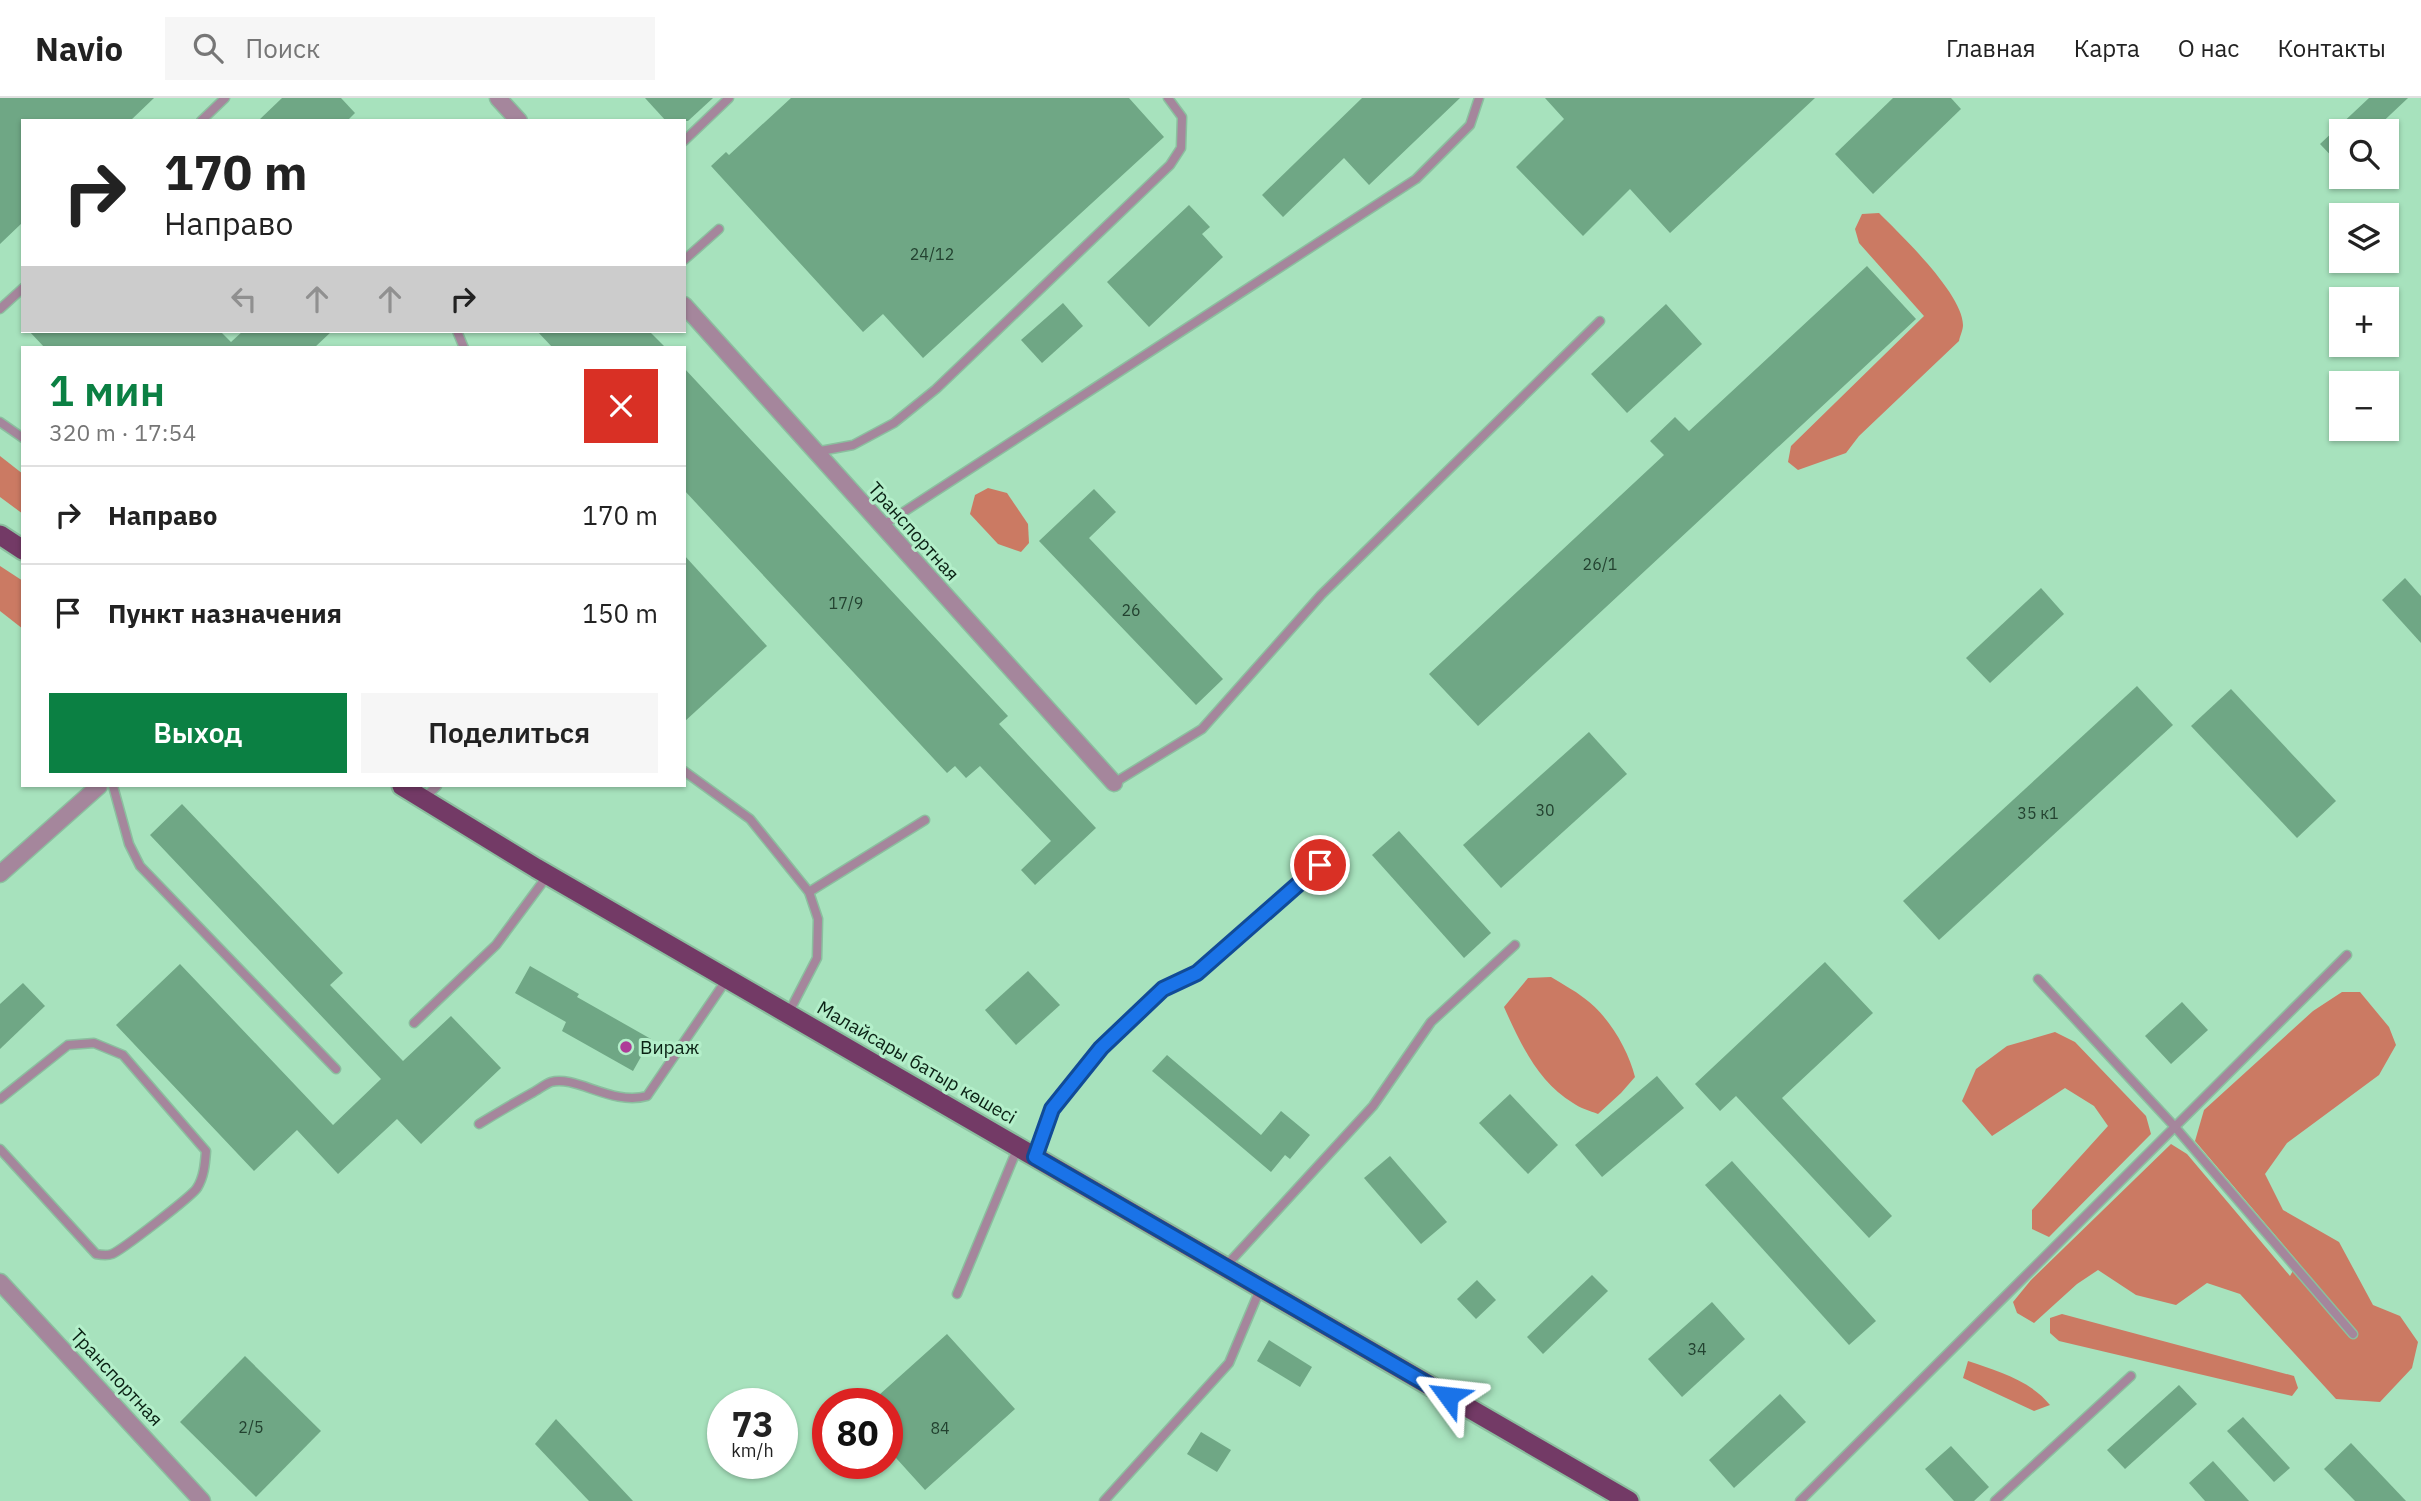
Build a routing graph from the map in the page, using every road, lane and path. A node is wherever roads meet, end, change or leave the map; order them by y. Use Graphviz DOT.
graph roads {
  1 [pos="225,98"];
  2 [pos="498,98"];
  3 [pos="729,98"];
  4 [pos="1168,98"];
  5 [pos="1479,98"];
  6 [pos="203,119"];
  7 [pos="517,119"];
  8 [pos="686,139"];
  9 [pos="719,229"];
  10 [pos="686,258"];
  11 [pos="21,290"];
  12 [pos="686,308"];
  13 [pos="0,309"];
  14 [pos="1600,321"];
  15 [pos="0,422"];
  16 [pos="21,437"];
  17 [pos="815,452"];
  18 [pos="881,526"];
  19 [pos="0,536"];
  20 [pos="21,549"];
  21 [pos="686,772"];
  22 [pos="1114,783"];
  23 [pos="98,787"];
  24 [pos="113,787"];
  25 [pos="407,787"];
  26 [pos="430,792"];
  27 [pos="925,820"];
  28 [pos="1320,865"];
  29 [pos="0,874"];
  30 [pos="548,875"];
  31 [pos="809,892"];
  32 [pos="1515,945"];
  33 [pos="2347,955"];
  34 [pos="727,979"];
  35 [pos="2038,979"];
  36 [pos="788,1014"];
  37 [pos="414,1023"];
  38 [pos="336,1069"];
  39 [pos="0,1099"];
  40 [pos="479,1124"];
  41 [pos="2175,1127"];
  42 [pos="1018,1147"];
  43 [pos="0,1149"];
  44 [pos="1035,1157"];
  45 [pos="1225,1267"];
  46 [pos="0,1282"];
  47 [pos="1261,1287"];
  48 [pos="957,1294"];
  49 [pos="2353,1334"];
  50 [pos="2131,1376"];
  51 [pos="1614,1496"];
  52 [pos="202,1501"];
  53 [pos="1104,1501"];
  54 [pos="1629,1501"];
  55 [pos="1800,1501"];
  56 [pos="1995,1501"];
  1 -- 6 [label="lane"];
  2 -- 7 [label="street"];
  3 -- 8 [label="lane"];
  4 -- 17 [label="lane"];
  5 -- 18 [label="lane"];
  9 -- 10 [label="lane"];
  11 -- 13 [label="lane"];
  12 -- 17 [label="street, Транспортная"];
  14 -- 22 [label="lane"];
  15 -- 16 [label="lane"];
  17 -- 18 [label="street, Транспортная"];
  18 -- 22 [label="street, Транспортная"];
  19 -- 20 [label="highway"];
  21 -- 31 [label="lane"];
  23 -- 29 [label="street"];
  24 -- 38 [label="lane"];
  25 -- 26 [label="highway, Малайсары батыр көшесі"];
  26 -- 30 [label="highway, Малайсары батыр көшесі"];
  27 -- 31 [label="lane"];
  28 -- 44 [label="lane"];
  30 -- 34 [label="highway, Малайсары батыр көшесі"];
  30 -- 37 [label="lane"];
  31 -- 36 [label="lane"];
  32 -- 45 [label="lane"];
  33 -- 41 [label="lane"];
  34 -- 36 [label="highway, Малайсары батыр көшесі"];
  34 -- 40 [label="lane"];
  35 -- 41 [label="lane"];
  36 -- 42 [label="highway, Малайсары батыр көшесі"];
  39 -- 43 [label="lane"];
  41 -- 49 [label="lane"];
  41 -- 55 [label="lane"];
  42 -- 44 [label="highway, Малайсары батыр көшесі"];
  42 -- 48 [label="lane"];
  44 -- 45 [label="highway, Малайсары батыр көшесі"];
  45 -- 47 [label="highway, Малайсары батыр көшесі"];
  46 -- 52 [label="street, Транспортная"];
  47 -- 51 [label="highway, Малайсары батыр көшесі"];
  47 -- 53 [label="lane"];
  50 -- 56 [label="lane"];
  51 -- 54 [label="highway, Малайсары батыр көшесі"];
}
